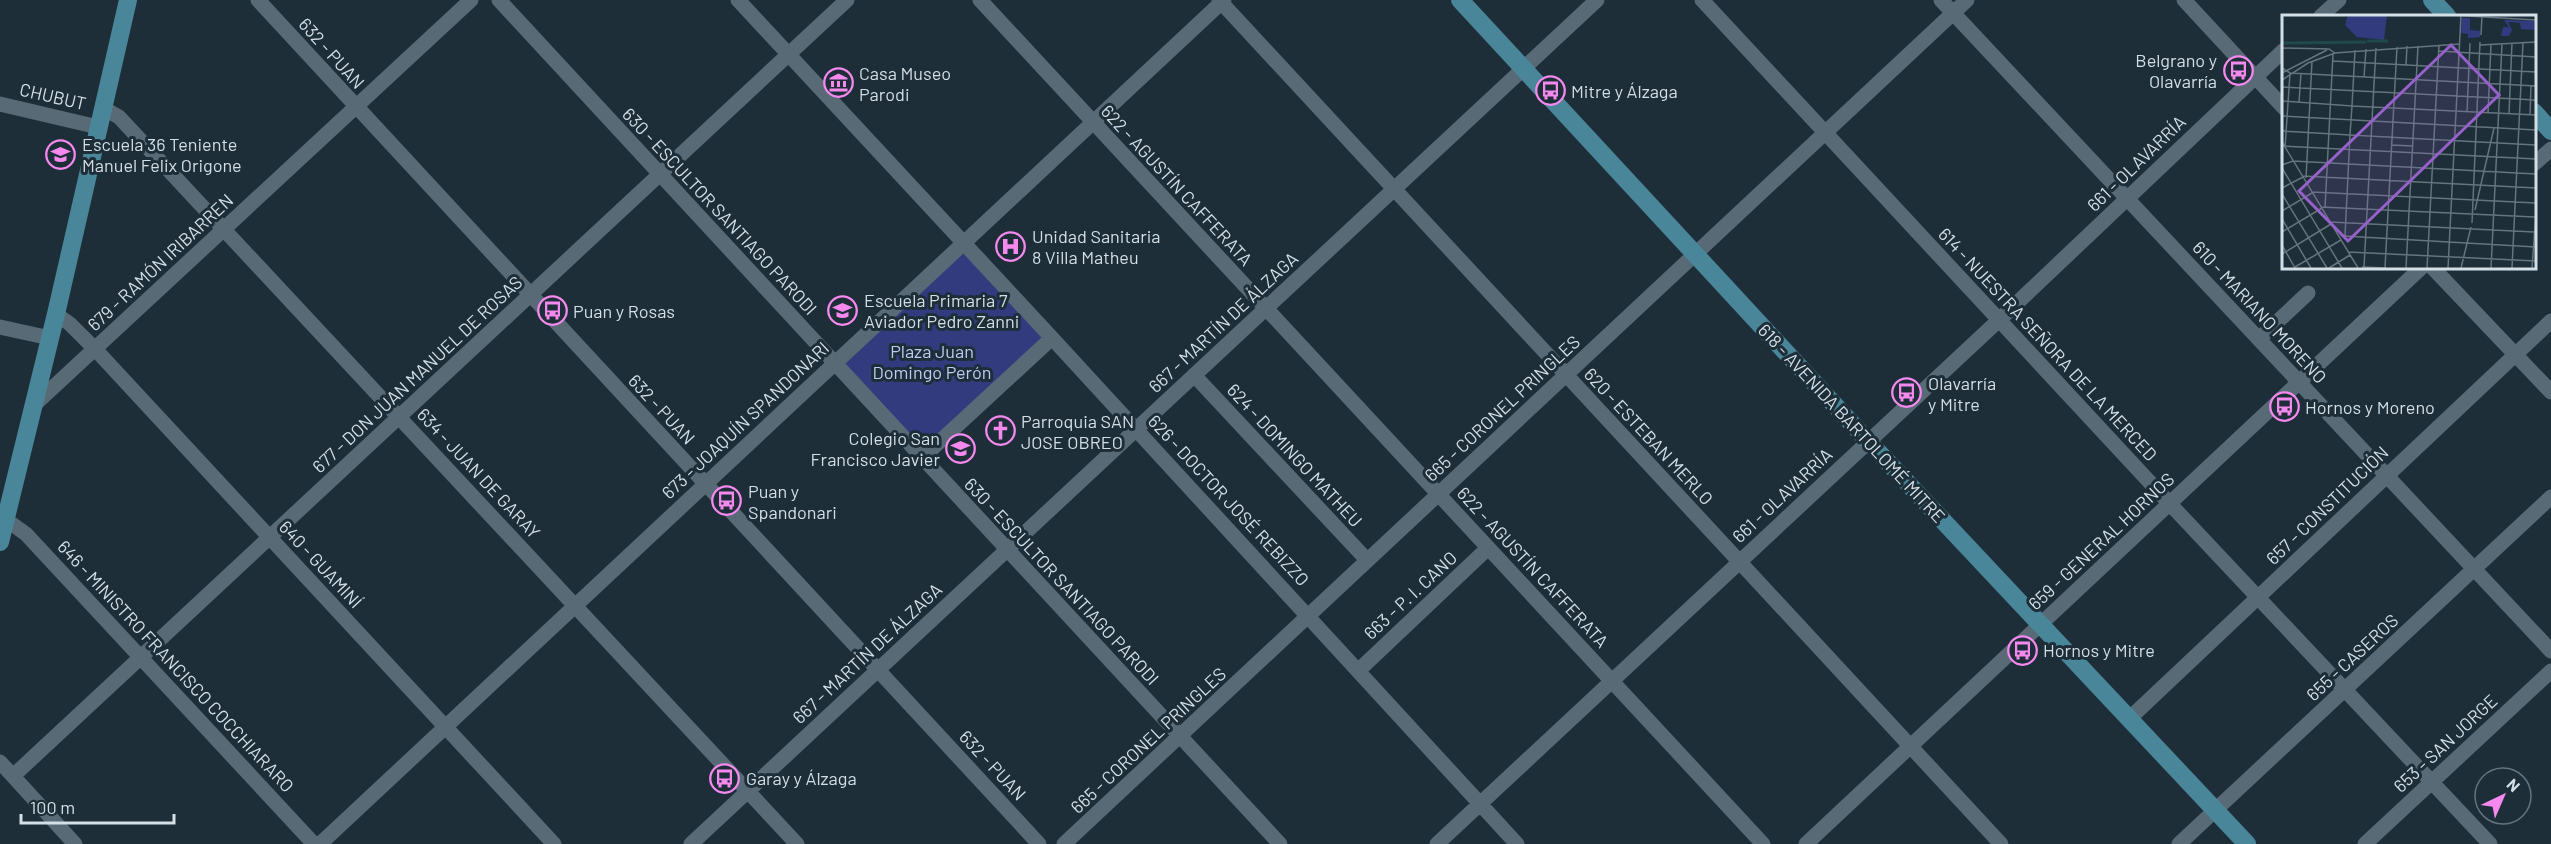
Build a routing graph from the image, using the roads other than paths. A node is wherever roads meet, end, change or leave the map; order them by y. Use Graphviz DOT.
graph roads {
  1 [pos="128,0"];
  2 [pos="258,0"];
  3 [pos="471,0"];
  4 [pos="499,0"];
  5 [pos="738,0"];
  6 [pos="847,0"];
  7 [pos="980,0"];
  8 [pos="1460,0"];
  9 [pos="1597,0"];
  10 [pos="1702,0"];
  11 [pos="1941,0"];
  12 [pos="1967,0"];
  13 [pos="2184,0"];
  14 [pos="2339,0"];
  15 [pos="2432,0"];
  16 [pos="1222,1"];
  17 [pos="1953,13"];
  18 [pos="2322,15"];
  19 [pos="2446,15"];
  20 [pos="2282,52"];
  21 [pos="788,54"];
  22 [pos="1523,69"];
  23 [pos="2255,77"];
  24 [pos="0,104"];
  25 [pos="2282,106"];
  26 [pos="356,107"];
  27 [pos="103,108"];
  28 [pos="2536,113"];
  29 [pos="1093,122"];
  30 [pos="98,127"];
  31 [pos="2551,130"];
  32 [pos="1825,132"];
  33 [pos="2551,149"];
  34 [pos="2536,163"];
  35 [pos="659,175"];
  36 [pos="1394,190"];
  37 [pos="2127,198"];
  38 [pos="225,229"];
  39 [pos="964,242"];
  40 [pos="1696,254"];
  41 [pos="2421,268"];
  42 [pos="2433,268"];
  43 [pos="2308,293"];
  44 [pos="530,295"];
  45 [pos="1265,308"];
  46 [pos="56,314"];
  47 [pos="1999,320"];
  48 [pos="2551,321"];
  49 [pos="0,327"];
  50 [pos="50,338"];
  51 [pos="1052,338"];
  52 [pos="2259,339"];
  53 [pos="95,349"];
  54 [pos="2515,354"];
  55 [pos="833,364"];
  56 [pos="1194,375"];
  57 [pos="1566,375"];
  58 [pos="2300,384"];
  59 [pos="2551,392"];
  60 [pos="33,406"];
  61 [pos="400,417"];
  62 [pos="1137,430"];
  63 [pos="1868,441"];
  64 [pos="922,458"];
  65 [pos="2387,475"];
  66 [pos="705,484"];
  67 [pos="1438,494"];
  68 [pos="2551,497"];
  69 [pos="2170,504"];
  70 [pos="5,519"];
  71 [pos="271,538"];
  72 [pos="0,543"];
  73 [pos="1488,548"];
  74 [pos="1007,550"];
  75 [pos="1367,560"];
  76 [pos="1739,562"];
  77 [pos="2473,569"];
  78 [pos="2259,597"];
  79 [pos="575,605"];
  80 [pos="1309,616"];
  81 [pos="2040,625"];
  82 [pos="2551,651"];
  83 [pos="140,656"];
  84 [pos="877,670"];
  85 [pos="1359,670"];
  86 [pos="2551,671"];
  87 [pos="1612,681"];
  88 [pos="2345,691"];
  89 [pos="2130,718"];
  90 [pos="446,727"];
  91 [pos="1180,737"];
  92 [pos="1911,747"];
  93 [pos="0,762"];
  94 [pos="13,776"];
  95 [pos="2432,782"];
  96 [pos="748,791"];
  97 [pos="1480,804"];
  98 [pos="2216,810"];
  99 [pos="75,844"];
  100 [pos="314,844"];
  101 [pos="320,844"];
  102 [pos="554,844"];
  103 [pos="691,844"];
  104 [pos="797,844"];
  105 [pos="1039,844"];
  106 [pos="1064,844"];
  107 [pos="1280,844"];
  108 [pos="1437,844"];
  109 [pos="1517,844"];
  110 [pos="1763,844"];
  111 [pos="1806,844"];
  112 [pos="2001,844"];
  113 [pos="2179,844"];
  114 [pos="2247,844"];
  115 [pos="2365,844"];
  116 [pos="2490,844"];
  1 -- 27 [label="main road"];
  2 -- 26 [label="street, 632 - PUAN"];
  3 -- 26 [label="street, 679 - RAMÓN IRIBARREN"];
  4 -- 35 [label="street, 630 - ESCULTOR SANTIAGO PARODI"];
  5 -- 21 [label="street, 626 - DOCTOR JOSÉ REBIZZO"];
  6 -- 21 [label="street, 677 - DON JUAN MANUEL DE ROSAS"];
  7 -- 29 [label="street, 622 - AGUSTÍN CAFFERATA"];
  8 -- 22 [label="main road, 618 - AVENIDA BARTOLOMÉ MITRE"];
  9 -- 22 [label="street, 667 - MARTÍN DE ÁLZAGA"];
  10 -- 32 [label="street, 614 - NUESTRA SEÑORA DE LA MERCED"];
  11 -- 17 [label="street, 610 - MARIANO MORENO"];
  12 -- 17 [label="street, 665 - CORONEL PRINGLES"];
  13 -- 23 [label="street"];
  14 -- 18 [label="street"];
  15 -- 19 [label="main road"];
  16 -- 29 [label="street, 673 - JOAQUÍN SPANDONARI"];
  16 -- 36 [label="street, 620 - ESTEBAN MERLO"];
  17 -- 32 [label="street, 665 - CORONEL PRINGLES"];
  17 -- 37 [label="street, 610 - MARIANO MORENO"];
  20 -- 23 [label="street, 661 - OLAVARRÍA"];
  21 -- 35 [label="street, 677 - DON JUAN MANUEL DE ROSAS"];
  21 -- 39 [label="street, 626 - DOCTOR JOSÉ REBIZZO"];
  22 -- 36 [label="street, 667 - MARTÍN DE ÁLZAGA"];
  22 -- 40 [label="main road, 618 - AVENIDA BARTOLOMÉ MITRE"];
  23 -- 25 [label="street"];
  23 -- 37 [label="street, 661 - OLAVARRÍA"];
  24 -- 30 [label="street, CHUBUT"];
  26 -- 38 [label="street, 679 - RAMÓN IRIBARREN"];
  26 -- 44 [label="street, 632 - PUAN"];
  27 -- 30 [label="main road"];
  27 -- 38 [label="street, 634 - JUAN DE GARAY"];
  28 -- 31 [label="main road"];
  29 -- 39 [label="street, 673 - JOAQUÍN SPANDONARI"];
  29 -- 45 [label="street, 622 - AGUSTÍN CAFFERATA"];
  30 -- 46 [label="main road"];
  32 -- 40 [label="street, 665 - CORONEL PRINGLES"];
  32 -- 47 [label="street, 614 - NUESTRA SEÑORA DE LA MERCED"];
  33 -- 34 [label="street"];
  35 -- 44 [label="street, 677 - DON JUAN MANUEL DE ROSAS"];
  35 -- 55 [label="street, 630 - ESCULTOR SANTIAGO PARODI"];
  36 -- 45 [label="street, 667 - MARTÍN DE ÁLZAGA"];
  36 -- 57 [label="street, 620 - ESTEBAN MERLO"];
  37 -- 47 [label="street, 661 - OLAVARRÍA"];
  37 -- 52 [label="street, 610 - MARIANO MORENO"];
  38 -- 53 [label="street, 679 - RAMÓN IRIBARREN"];
  38 -- 61 [label="street, 634 - JUAN DE GARAY"];
  39 -- 51 [label="street, 626 - DOCTOR JOSÉ REBIZZO"];
  39 -- 55 [label="street, 673 - JOAQUÍN SPANDONARI"];
  40 -- 57 [label="street, 665 - CORONEL PRINGLES"];
  40 -- 63 [label="main road, 618 - AVENIDA BARTOLOMÉ MITRE"];
  41 -- 58 [label="street, 659 - GENERAL HORNOS"];
  42 -- 54 [label="street"];
  43 -- 52 [label="street"];
  44 -- 61 [label="street, 677 - DON JUAN MANUEL DE ROSAS"];
  44 -- 66 [label="street, 632 - PUAN"];
  45 -- 56 [label="street, 667 - MARTÍN DE ÁLZAGA"];
  45 -- 67 [label="street, 622 - AGUSTÍN CAFFERATA"];
  46 -- 50 [label="main road"];
  46 -- 53 [label="street, 640 - GUAMINÍ"];
  47 -- 63 [label="street, 661 - OLAVARRÍA"];
  47 -- 69 [label="street, 614 - NUESTRA SEÑORA DE LA MERCED"];
  48 -- 54 [label="street, 657 - CONSTITUCIÓN"];
  49 -- 50 [label="street"];
  50 -- 60 [label="main road"];
  51 -- 62 [label="street, 626 - DOCTOR JOSÉ REBIZZO"];
  51 -- 64 [label="street"];
  52 -- 58 [label="street, 610 - MARIANO MORENO"];
  53 -- 60 [label="street, 679 - RAMÓN IRIBARREN"];
  53 -- 71 [label="street, 640 - GUAMINÍ"];
  54 -- 59 [label="street"];
  54 -- 65 [label="street, 657 - CONSTITUCIÓN"];
  55 -- 64 [label="street, 630 - ESCULTOR SANTIAGO PARODI"];
  55 -- 66 [label="street, 673 - JOAQUÍN SPANDONARI"];
  56 -- 62 [label="street, 667 - MARTÍN DE ÁLZAGA"];
  56 -- 75 [label="street, 624 - DOMINGO MATHEU"];
  57 -- 67 [label="street, 665 - CORONEL PRINGLES"];
  57 -- 76 [label="street, 620 - ESTEBAN MERLO"];
  58 -- 65 [label="street, 610 - MARIANO MORENO"];
  58 -- 69 [label="street, 659 - GENERAL HORNOS"];
  60 -- 70 [label="main road"];
  61 -- 71 [label="street, 677 - DON JUAN MANUEL DE ROSAS"];
  61 -- 79 [label="street, 634 - JUAN DE GARAY"];
  62 -- 74 [label="street, 667 - MARTÍN DE ÁLZAGA"];
  62 -- 80 [label="street, 626 - DOCTOR JOSÉ REBIZZO"];
  63 -- 76 [label="street, 661 - OLAVARRÍA"];
  63 -- 81 [label="main road, 618 - AVENIDA BARTOLOMÉ MITRE"];
  64 -- 74 [label="street, 630 - ESCULTOR SANTIAGO PARODI"];
  65 -- 77 [label="street, 610 - MARIANO MORENO"];
  65 -- 78 [label="street, 657 - CONSTITUCIÓN"];
  66 -- 79 [label="street, 673 - JOAQUÍN SPANDONARI"];
  66 -- 84 [label="street, 632 - PUAN"];
  67 -- 73 [label="street, 622 - AGUSTÍN CAFFERATA"];
  67 -- 75 [label="street, 665 - CORONEL PRINGLES"];
  68 -- 77 [label="street, 655 - CASEROS"];
  69 -- 78 [label="street, 614 - NUESTRA SEÑORA DE LA MERCED"];
  69 -- 81 [label="street, 659 - GENERAL HORNOS"];
  70 -- 72 [label="main road"];
  70 -- 83 [label="street, 646 - MINISTRO FRANCISCO COCCHIARARO"];
  71 -- 83 [label="street, 677 - DON JUAN MANUEL DE ROSAS"];
  71 -- 90 [label="street, 640 - GUAMINÍ"];
  73 -- 85 [label="street, 663 - P. I. CANO"];
  73 -- 87 [label="street, 622 - AGUSTÍN CAFFERATA"];
  74 -- 84 [label="street, 667 - MARTÍN DE ÁLZAGA"];
  74 -- 91 [label="street, 630 - ESCULTOR SANTIAGO PARODI"];
  75 -- 80 [label="street, 665 - CORONEL PRINGLES"];
  76 -- 87 [label="street, 661 - OLAVARRÍA"];
  76 -- 92 [label="street, 620 - ESTEBAN MERLO"];
  77 -- 82 [label="street, 610 - MARIANO MORENO"];
  77 -- 88 [label="street, 655 - CASEROS"];
  78 -- 88 [label="street, 614 - NUESTRA SEÑORA DE LA MERCED"];
  78 -- 89 [label="street, 657 - CONSTITUCIÓN"];
  79 -- 90 [label="street, 673 - JOAQUÍN SPANDONARI"];
  79 -- 96 [label="street, 634 - JUAN DE GARAY"];
  80 -- 85 [label="street, 626 - DOCTOR JOSÉ REBIZZO"];
  80 -- 91 [label="street, 665 - CORONEL PRINGLES"];
  81 -- 89 [label="main road, 618 - AVENIDA BARTOLOMÉ MITRE"];
  81 -- 92 [label="street, 659 - GENERAL HORNOS"];
  83 -- 94 [label="street, 677 - DON JUAN MANUEL DE ROSAS"];
  83 -- 100 [label="street, 646 - MINISTRO FRANCISCO COCCHIARARO"];
  84 -- 96 [label="street, 667 - MARTÍN DE ÁLZAGA"];
  84 -- 105 [label="street, 632 - PUAN"];
  85 -- 97 [label="street, 626 - DOCTOR JOSÉ REBIZZO"];
  86 -- 95 [label="street, 653 - SAN JORGE"];
  87 -- 97 [label="street, 661 - OLAVARRÍA"];
  87 -- 110 [label="street, 622 - AGUSTÍN CAFFERATA"];
  88 -- 95 [label="street, 614 - NUESTRA SEÑORA DE LA MERCED"];
  88 -- 98 [label="street, 655 - CASEROS"];
  89 -- 98 [label="main road, 618 - AVENIDA BARTOLOMÉ MITRE"];
  90 -- 101 [label="street, 673 - JOAQUÍN SPANDONARI"];
  90 -- 102 [label="street, 640 - GUAMINÍ"];
  91 -- 106 [label="street, 665 - CORONEL PRINGLES"];
  91 -- 107 [label="street, 630 - ESCULTOR SANTIAGO PARODI"];
  92 -- 111 [label="street, 659 - GENERAL HORNOS"];
  92 -- 112 [label="street, 620 - ESTEBAN MERLO"];
  93 -- 94 [label="street"];
  94 -- 99 [label="street"];
  95 -- 115 [label="street, 653 - SAN JORGE"];
  95 -- 116 [label="street, 614 - NUESTRA SEÑORA DE LA MERCED"];
  96 -- 103 [label="street, 667 - MARTÍN DE ÁLZAGA"];
  96 -- 104 [label="street, 634 - JUAN DE GARAY"];
  97 -- 108 [label="street, 661 - OLAVARRÍA"];
  97 -- 109 [label="street, 626 - DOCTOR JOSÉ REBIZZO"];
  98 -- 113 [label="street, 655 - CASEROS"];
  98 -- 114 [label="main road, 618 - AVENIDA BARTOLOMÉ MITRE"];
}
